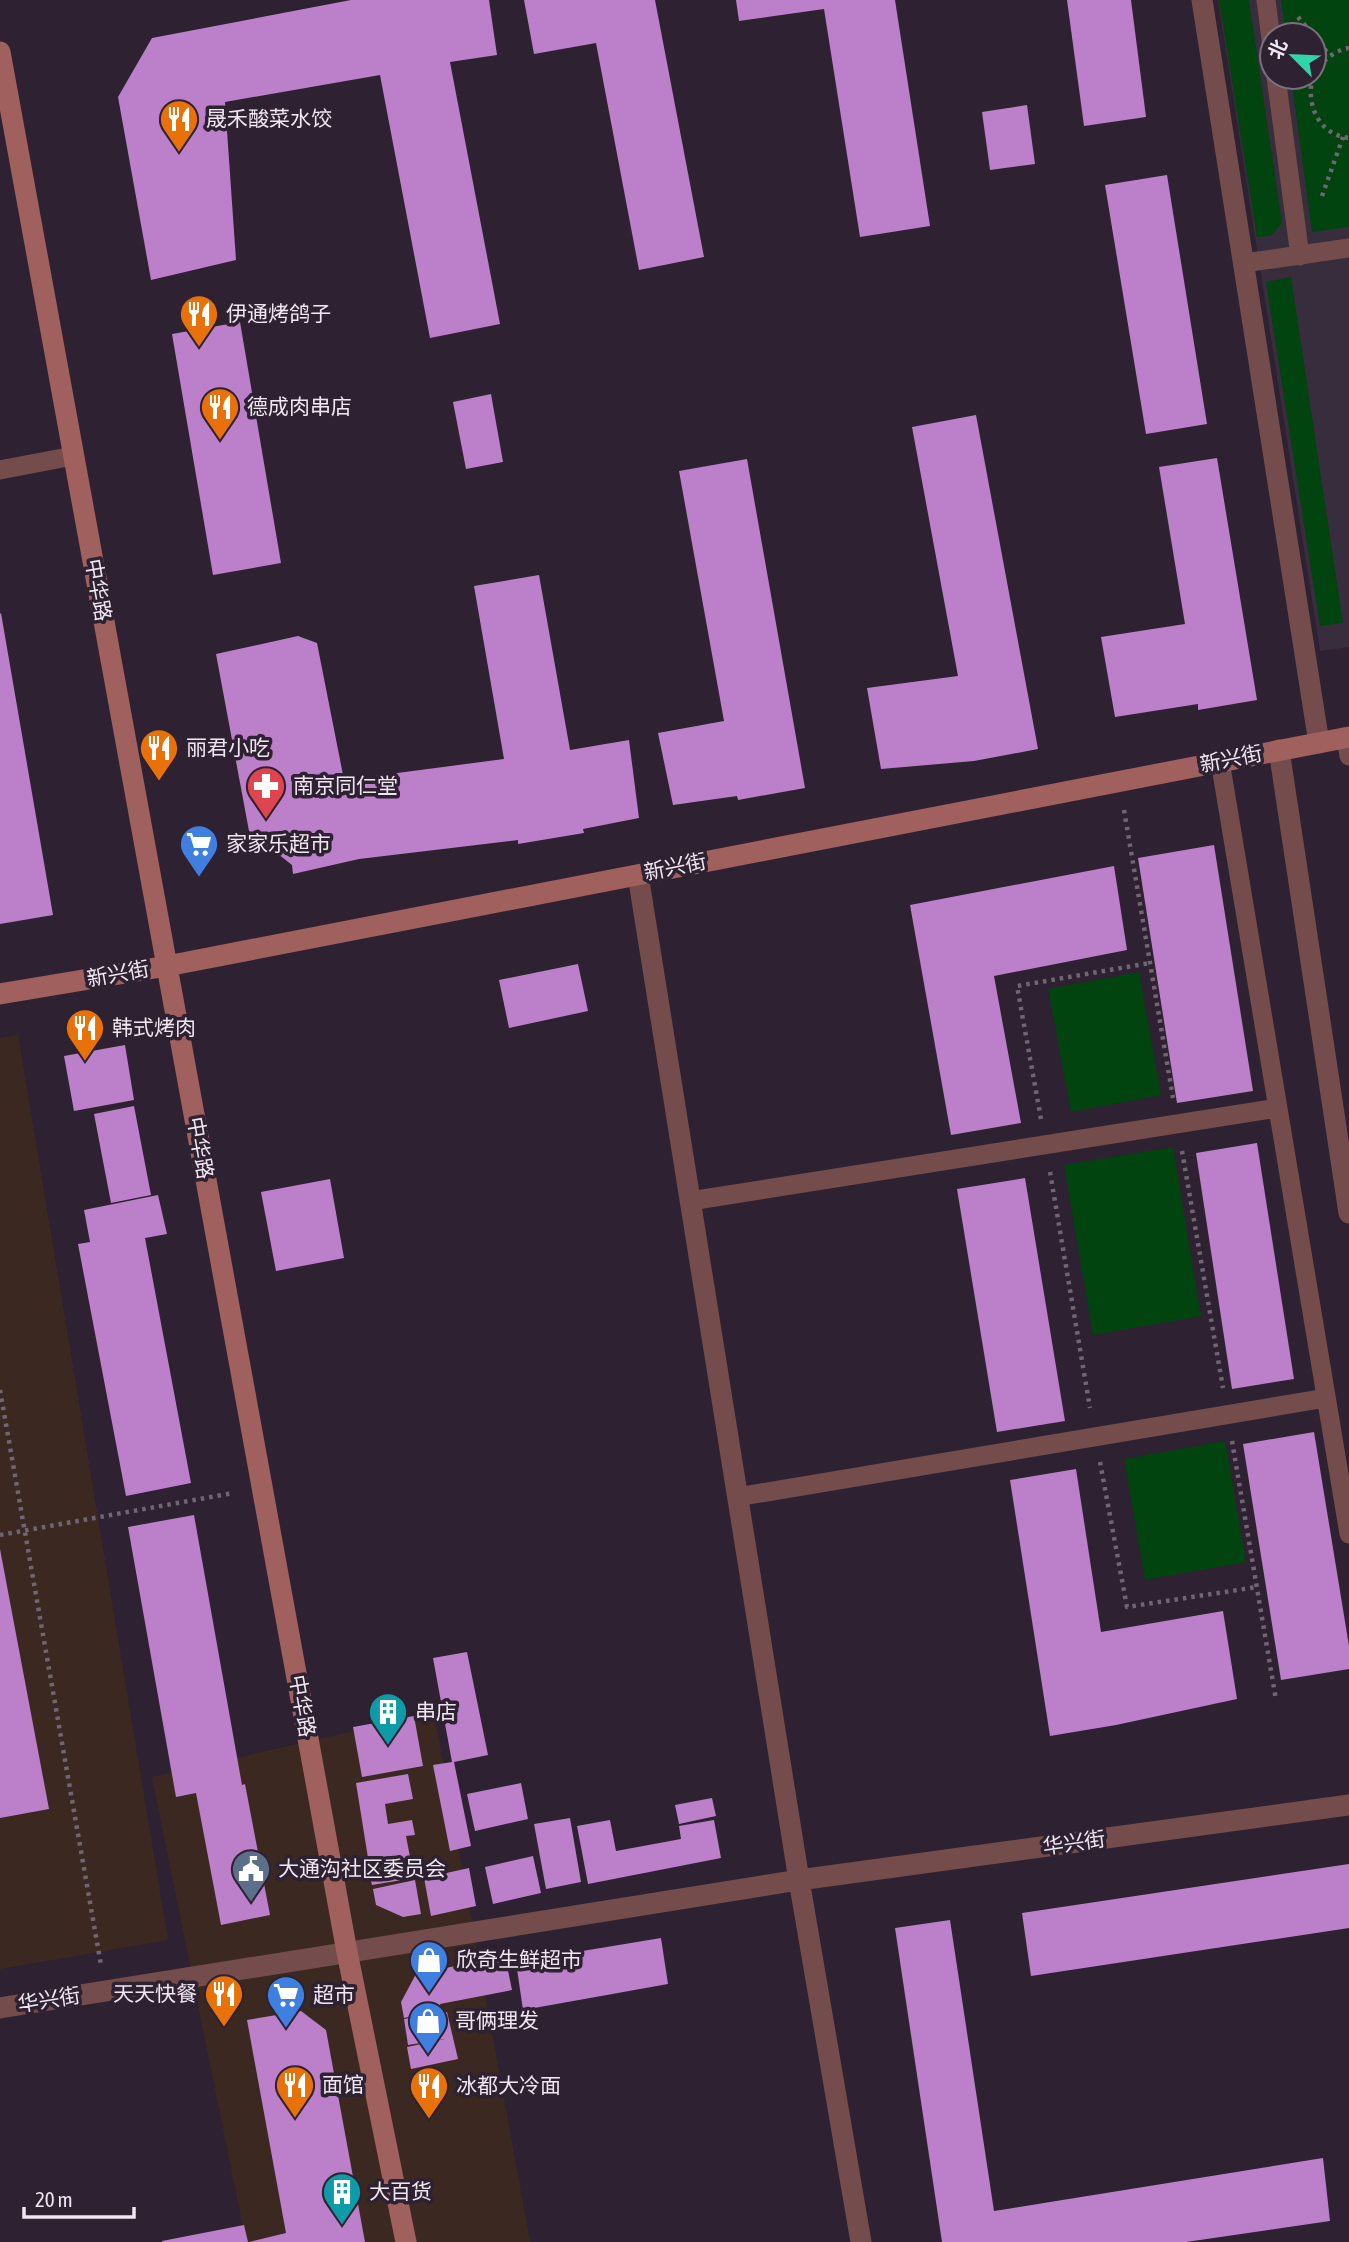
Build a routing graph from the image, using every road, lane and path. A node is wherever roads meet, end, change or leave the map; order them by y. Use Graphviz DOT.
graph roads {
  1 [pos="1202,0"];
  2 [pos="1266,0"];
  3 [pos="1269,21"];
  4 [pos="1349,48"];
  5 [pos="0,52"];
  6 [pos="1328,54"];
  7 [pos="1330,56"];
  8 [pos="1278,91"];
  9 [pos="1310,91"];
  10 [pos="1349,138"];
  11 [pos="1349,248"];
  12 [pos="1300,256"];
  13 [pos="1244,264"];
  14 [pos="74,456"];
  15 [pos="0,470"];
  16 [pos="1319,743"];
  17 [pos="1348,744"];
  18 [pos="1279,750"];
  19 [pos="1220,761"];
  20 [pos="1119,781"];
  21 [pos="638,874"];
  22 [pos="1150,963"];
  23 [pos="167,966"];
  24 [pos="0,994"];
  25 [pos="1278,1108"];
  26 [pos="1178,1124"];
  27 [pos="1045,1145"];
  28 [pos="690,1201"];
  29 [pos="1349,1213"];
  30 [pos="0,1390"];
  31 [pos="1326,1398"];
  32 [pos="1228,1415"];
  33 [pos="1096,1437"];
  34 [pos="262,1488"];
  35 [pos="737,1497"];
  36 [pos="25,1531"];
  37 [pos="1349,1534"];
  38 [pos="0,1535"];
  39 [pos="1257,1587"];
  40 [pos="1276,1700"];
  41 [pos="1349,1805"];
  42 [pos="799,1880"];
  43 [pos="347,1952"];
  44 [pos="106,1991"];
  45 [pos="0,2008"];
  46 [pos="406,2242"];
  47 [pos="861,2242"];
  1 -- 13 [label="street"];
  2 -- 3 [label="lane"];
  4 -- 7 [label="path"];
  5 -- 14 [label="street, 中华路"];
  6 -- 7 [label="path"];
  8 -- 12 [label="lane"];
  9 -- 10 [label="path"];
  11 -- 12 [label="lane"];
  12 -- 13 [label="lane"];
  13 -- 16 [label="street"];
  14 -- 15 [label="lane"];
  14 -- 23 [label="street, 中华路"];
  16 -- 17 [label="street, 新兴街"];
  16 -- 18 [label="street, 新兴街"];
  18 -- 19 [label="street, 新兴街"];
  18 -- 29 [label="street"];
  19 -- 20 [label="street, 新兴街"];
  19 -- 25 [label="lane"];
  20 -- 21 [label="street, 新兴街"];
  20 -- 22 [label="path"];
  21 -- 23 [label="street, 新兴街"];
  21 -- 28 [label="street"];
  22 -- 26 [label="path"];
  22 -- 27 [label="path"];
  23 -- 24 [label="street, 新兴街"];
  23 -- 34 [label="street, 中华路"];
  25 -- 26 [label="lane"];
  25 -- 31 [label="lane"];
  26 -- 27 [label="lane"];
  26 -- 32 [label="path"];
  27 -- 28 [label="lane"];
  27 -- 33 [label="path"];
  28 -- 35 [label="street"];
  30 -- 36 [label="path"];
  31 -- 32 [label="lane"];
  31 -- 37 [label="lane"];
  32 -- 33 [label="lane"];
  32 -- 39 [label="path"];
  33 -- 35 [label="lane"];
  33 -- 39 [label="path"];
  34 -- 36 [label="path"];
  34 -- 43 [label="street, 中华路"];
  35 -- 42 [label="street"];
  36 -- 38 [label="path"];
  36 -- 44 [label="path"];
  39 -- 40 [label="path"];
  41 -- 42 [label="street, 华兴街"];
  42 -- 43 [label="street, 华兴街"];
  42 -- 47 [label="street"];
  43 -- 44 [label="street, 华兴街"];
  43 -- 46 [label="street, 中华路"];
  44 -- 45 [label="street, 华兴街"];
}
